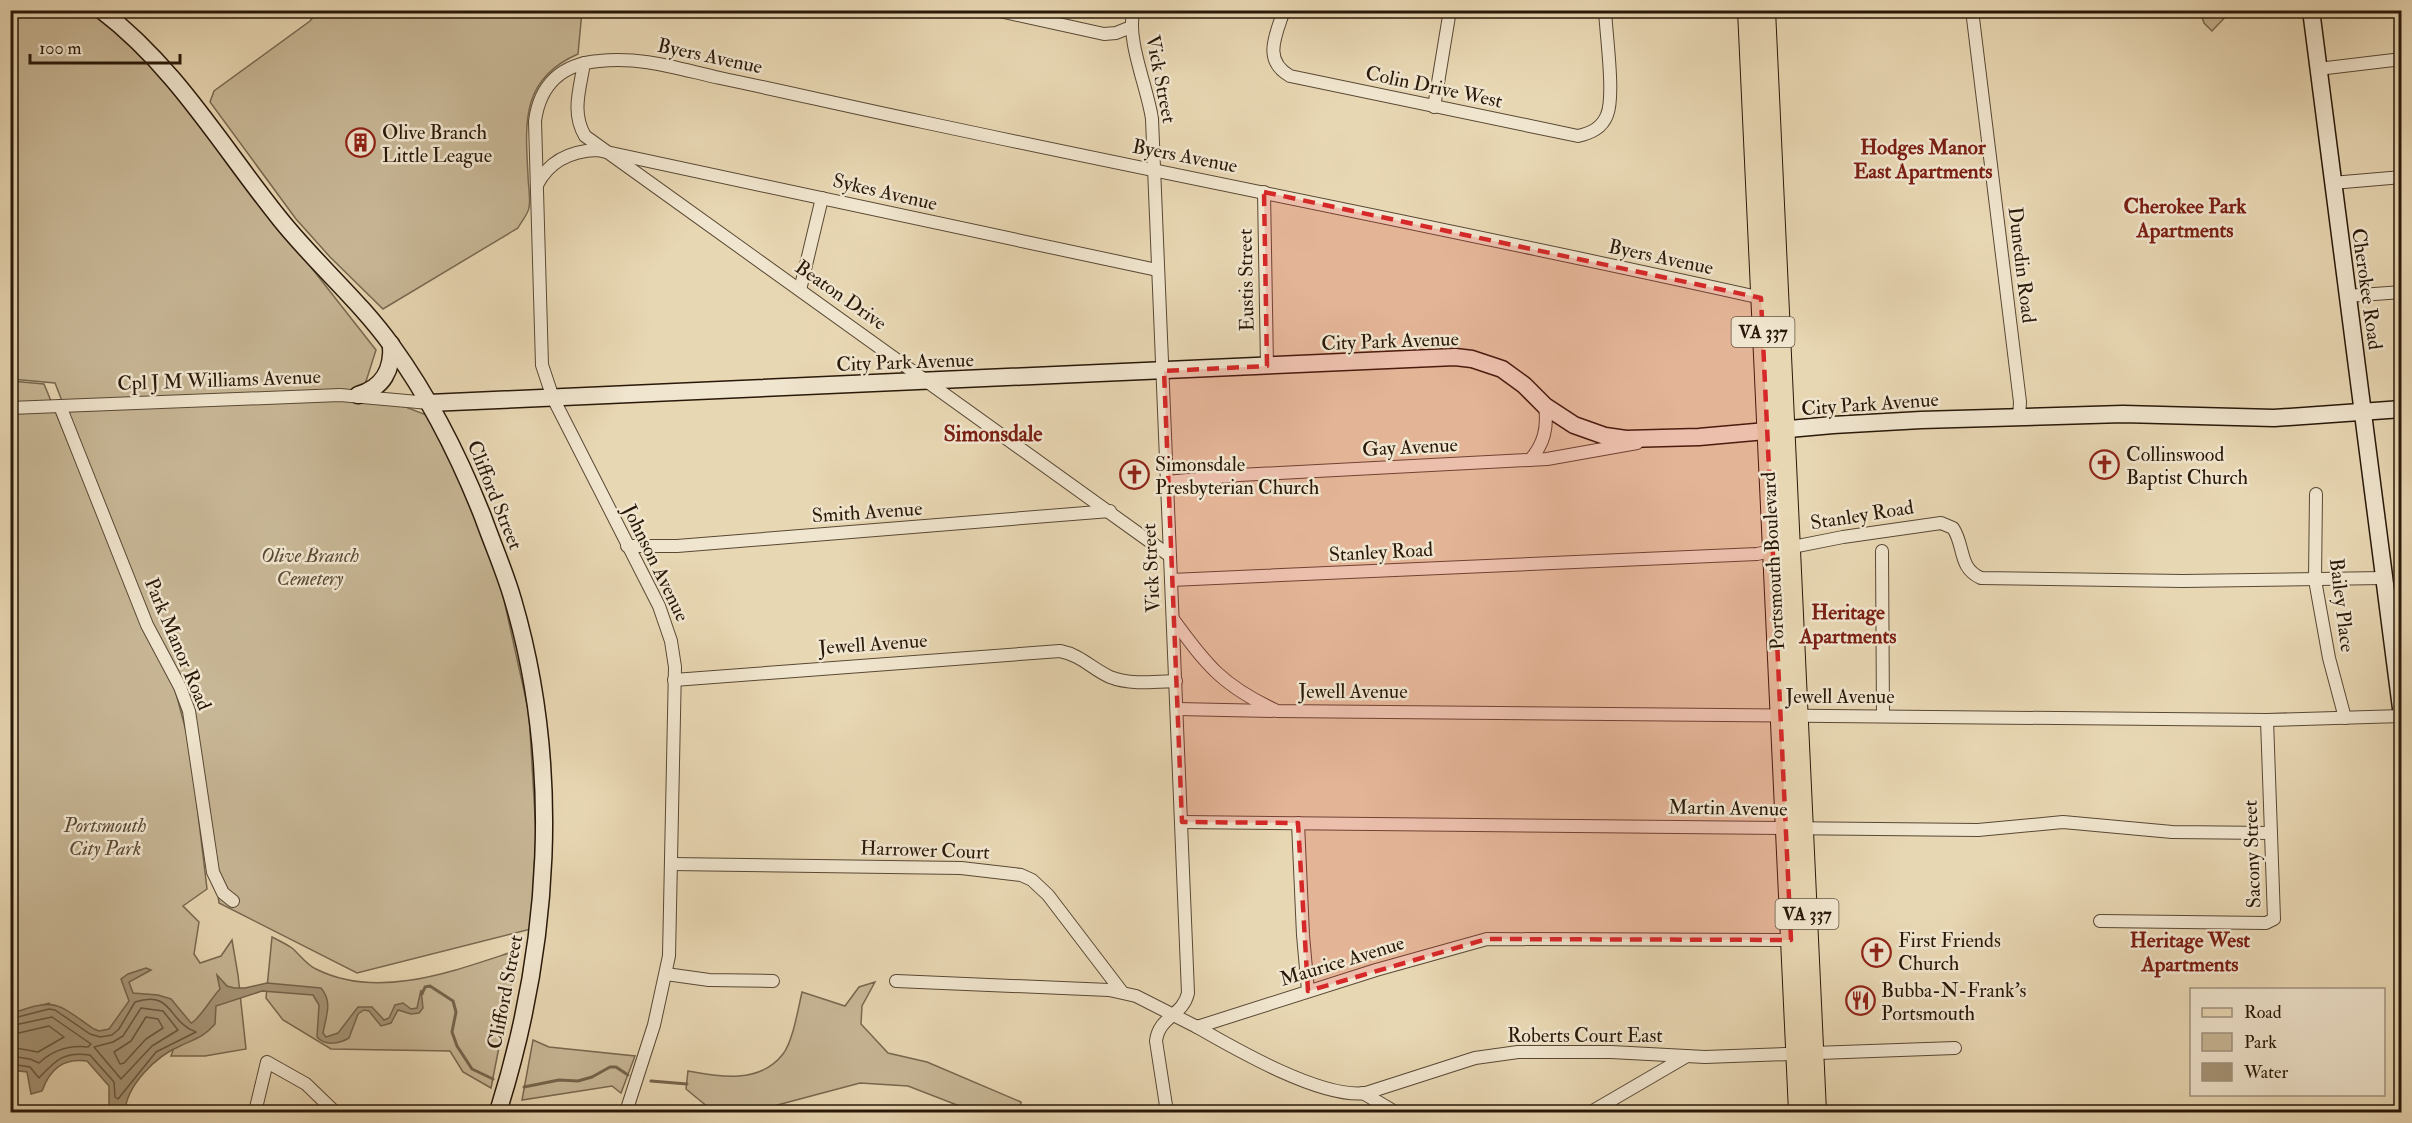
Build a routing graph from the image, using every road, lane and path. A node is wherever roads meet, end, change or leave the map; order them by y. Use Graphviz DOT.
graph roads {
  1 [pos="101,10"];
  2 [pos="995,10"];
  3 [pos="1134,10"];
  4 [pos="1284,10"];
  5 [pos="1450,10"];
  6 [pos="1605,10"];
  7 [pos="1748,10"];
  8 [pos="1765,10"];
  9 [pos="1972,10"];
  10 [pos="2311,10"];
  11 [pos="1131,27"];
  12 [pos="2402,59"];
  13 [pos="584,63"];
  14 [pos="2318,69"];
  15 [pos="1434,107"];
  16 [pos="605,152"];
  17 [pos="1154,170"];
  18 [pos="2402,177"];
  19 [pos="2332,183"];
  20 [pos="536,186"];
  21 [pos="1264,192"];
  22 [pos="822,198"];
  23 [pos="1157,270"];
  24 [pos="800,290"];
  25 [pos="2402,292"];
  26 [pos="2346,296"];
  27 [pos="1770,300"];
  28 [pos="391,344"];
  29 [pos="1267,366"];
  30 [pos="1164,371"];
  31 [pos="931,382"];
  32 [pos="358,395"];
  33 [pos="553,398"];
  34 [pos="429,403"];
  35 [pos="60,406"];
  36 [pos="1545,406"];
  37 [pos="10,408"];
  38 [pos="2402,409"];
  39 [pos="2362,411"];
  40 [pos="2019,418"];
  41 [pos="1775,431"];
  42 [pos="1654,439"];
  43 [pos="1530,460"];
  44 [pos="1167,482"];
  45 [pos="2316,494"];
  46 [pos="1110,511"];
  47 [pos="627,546"];
  48 [pos="1781,548"];
  49 [pos="1882,551"];
  50 [pos="1170,556"];
  51 [pos="2383,578"];
  52 [pos="1171,580"];
  53 [pos="2315,580"];
  54 [pos="1173,619"];
  55 [pos="2395,621"];
  56 [pos="674,680"];
  57 [pos="1176,681"];
  58 [pos="1177,709"];
  59 [pos="1277,711"];
  60 [pos="1789,715"];
  61 [pos="1883,716"];
  62 [pos="2402,716"];
  63 [pos="2345,718"];
  64 [pos="2267,720"];
  65 [pos="1182,822"];
  66 [pos="1298,823"];
  67 [pos="1795,829"];
  68 [pos="2271,833"];
  69 [pos="671,864"];
  70 [pos="233,901"];
  71 [pos="2100,921"];
  72 [pos="1800,940"];
  73 [pos="666,974"];
  74 [pos="773,981"];
  75 [pos="896,981"];
  76 [pos="1308,991"];
  77 [pos="1122,992"];
  78 [pos="1175,1014"];
  79 [pos="1197,1026"];
  80 [pos="1955,1048"];
  81 [pos="1805,1054"];
  82 [pos="1687,1056"];
  83 [pos="1363,1093"];
  84 [pos="255,1113"];
  85 [pos="335,1113"];
  86 [pos="498,1113"];
  87 [pos="626,1113"];
  88 [pos="1167,1113"];
  89 [pos="1395,1113"];
  90 [pos="1591,1113"];
  91 [pos="1799,1113"];
  92 [pos="1816,1113"];
  1 -- 28 [label="street, Clifford Street"];
  2 -- 11 [label="street"];
  3 -- 11 [label="street, Vick Street"];
  4 -- 15 [label="street, Colin Drive West"];
  5 -- 15 [label="street"];
  6 -- 15 [label="street, Colin Drive West"];
  7 -- 27 [label="main road, Portsmouth Boulevard / VA 337"];
  8 -- 27 [label="main road, Portsmouth Boulevard / VA 337"];
  9 -- 40 [label="street, Dunedin Road"];
  10 -- 14 [label="street, Cherokee Road"];
  11 -- 17 [label="street, Vick Street"];
  12 -- 14 [label="street"];
  13 -- 16 [label="street, Beaton Drive"];
  13 -- 17 [label="street, Byers Avenue"];
  13 -- 20 [label="street, Johnson Avenue"];
  14 -- 19 [label="street, Cherokee Road"];
  16 -- 20 [label="street"];
  16 -- 22 [label="street, Sykes Avenue"];
  16 -- 24 [label="street, Beaton Drive"];
  17 -- 21 [label="street, Byers Avenue"];
  17 -- 23 [label="street, Vick Street"];
  18 -- 19 [label="street"];
  19 -- 26 [label="street, Cherokee Road"];
  20 -- 33 [label="street, Johnson Avenue"];
  21 -- 27 [label="street, Byers Avenue"];
  21 -- 29 [label="street, Eustis Street"];
  22 -- 23 [label="street, Sykes Avenue"];
  22 -- 24 [label="street"];
  23 -- 30 [label="street, Vick Street"];
  24 -- 31 [label="street, Beaton Drive"];
  25 -- 26 [label="street"];
  26 -- 39 [label="street, Cherokee Road"];
  27 -- 41 [label="main road, Portsmouth Boulevard / VA 337"];
  28 -- 32 [label="street"];
  28 -- 34 [label="street, Clifford Street"];
  29 -- 30 [label="street, City Park Avenue"];
  29 -- 36 [label="street, City Park Avenue"];
  30 -- 31 [label="street, City Park Avenue"];
  30 -- 44 [label="street, Vick Street"];
  31 -- 33 [label="street, City Park Avenue"];
  31 -- 46 [label="street, Beaton Drive"];
  32 -- 34 [label="street, Cpl J M Williams Avenue"];
  32 -- 35 [label="street, Cpl J M Williams Avenue"];
  33 -- 34 [label="street, City Park Avenue"];
  33 -- 47 [label="street, Johnson Avenue"];
  34 -- 86 [label="street, Clifford Street"];
  35 -- 37 [label="street, Cpl J M Williams Avenue"];
  35 -- 70 [label="street, Park Manor Road"];
  36 -- 42 [label="street, City Park Avenue"];
  36 -- 43 [label="street"];
  38 -- 39 [label="street, City Park Avenue"];
  39 -- 40 [label="street, City Park Avenue"];
  39 -- 51 [label="street, Cherokee Road"];
  40 -- 41 [label="street, City Park Avenue"];
  41 -- 42 [label="street, City Park Avenue"];
  41 -- 48 [label="main road, Portsmouth Boulevard / VA 337"];
  42 -- 43 [label="street, Gay Avenue"];
  43 -- 44 [label="street, Gay Avenue"];
  44 -- 50 [label="street, Vick Street"];
  45 -- 53 [label="street, Bailey Place"];
  46 -- 47 [label="street, Smith Avenue"];
  46 -- 50 [label="street, Beaton Drive"];
  47 -- 56 [label="street, Johnson Avenue"];
  48 -- 52 [label="street, Stanley Road"];
  48 -- 53 [label="street, Stanley Road"];
  48 -- 60 [label="main road, Portsmouth Boulevard / VA 337"];
  49 -- 61 [label="street"];
  50 -- 52 [label="street, Vick Street"];
  51 -- 53 [label="street, Stanley Road"];
  51 -- 55 [label="street, Cherokee Road"];
  52 -- 54 [label="street, Vick Street"];
  53 -- 63 [label="street, Bailey Place"];
  54 -- 57 [label="street, Vick Street"];
  54 -- 59 [label="street, Jewell Avenue"];
  55 -- 62 [label="street, Cherokee Road"];
  56 -- 57 [label="street, Jewell Avenue"];
  56 -- 69 [label="street, Johnson Avenue"];
  57 -- 58 [label="street, Vick Street"];
  58 -- 59 [label="street, Jewell Avenue"];
  58 -- 65 [label="street, Vick Street"];
  59 -- 60 [label="street, Jewell Avenue"];
  60 -- 61 [label="street, Jewell Avenue"];
  60 -- 67 [label="main road, Portsmouth Boulevard / VA 337"];
  61 -- 64 [label="street, Jewell Avenue"];
  62 -- 63 [label="street, Jewell Avenue"];
  63 -- 64 [label="street, Jewell Avenue"];
  64 -- 68 [label="street, Sacony Street"];
  65 -- 66 [label="street, Martin Avenue"];
  65 -- 78 [label="street, Vick Street"];
  66 -- 67 [label="street, Martin Avenue"];
  66 -- 76 [label="street"];
  67 -- 68 [label="street, Martin Avenue"];
  67 -- 72 [label="main road, Portsmouth Boulevard / VA 337"];
  68 -- 71 [label="street, Sacony Street"];
  69 -- 73 [label="street, Johnson Avenue"];
  69 -- 77 [label="street, Harrower Court"];
  72 -- 76 [label="street, Maurice Avenue"];
  72 -- 81 [label="main road, Portsmouth Boulevard / VA 337"];
  73 -- 74 [label="street"];
  73 -- 87 [label="street, Johnson Avenue"];
  75 -- 77 [label="street"];
  76 -- 79 [label="street, Maurice Avenue"];
  77 -- 78 [label="street"];
  78 -- 79 [label="street"];
  78 -- 88 [label="street, Vick Street"];
  79 -- 83 [label="street, Roberts Court East"];
  80 -- 81 [label="street, Roberts Court East"];
  81 -- 82 [label="street, Roberts Court East"];
  81 -- 91 [label="main road, Portsmouth Boulevard / VA 337"];
  81 -- 92 [label="main road, Portsmouth Boulevard / VA 337"];
  82 -- 83 [label="street, Roberts Court East"];
  82 -- 90 [label="street"];
  83 -- 89 [label="street"];
  84 -- 85 [label="street"];
}
